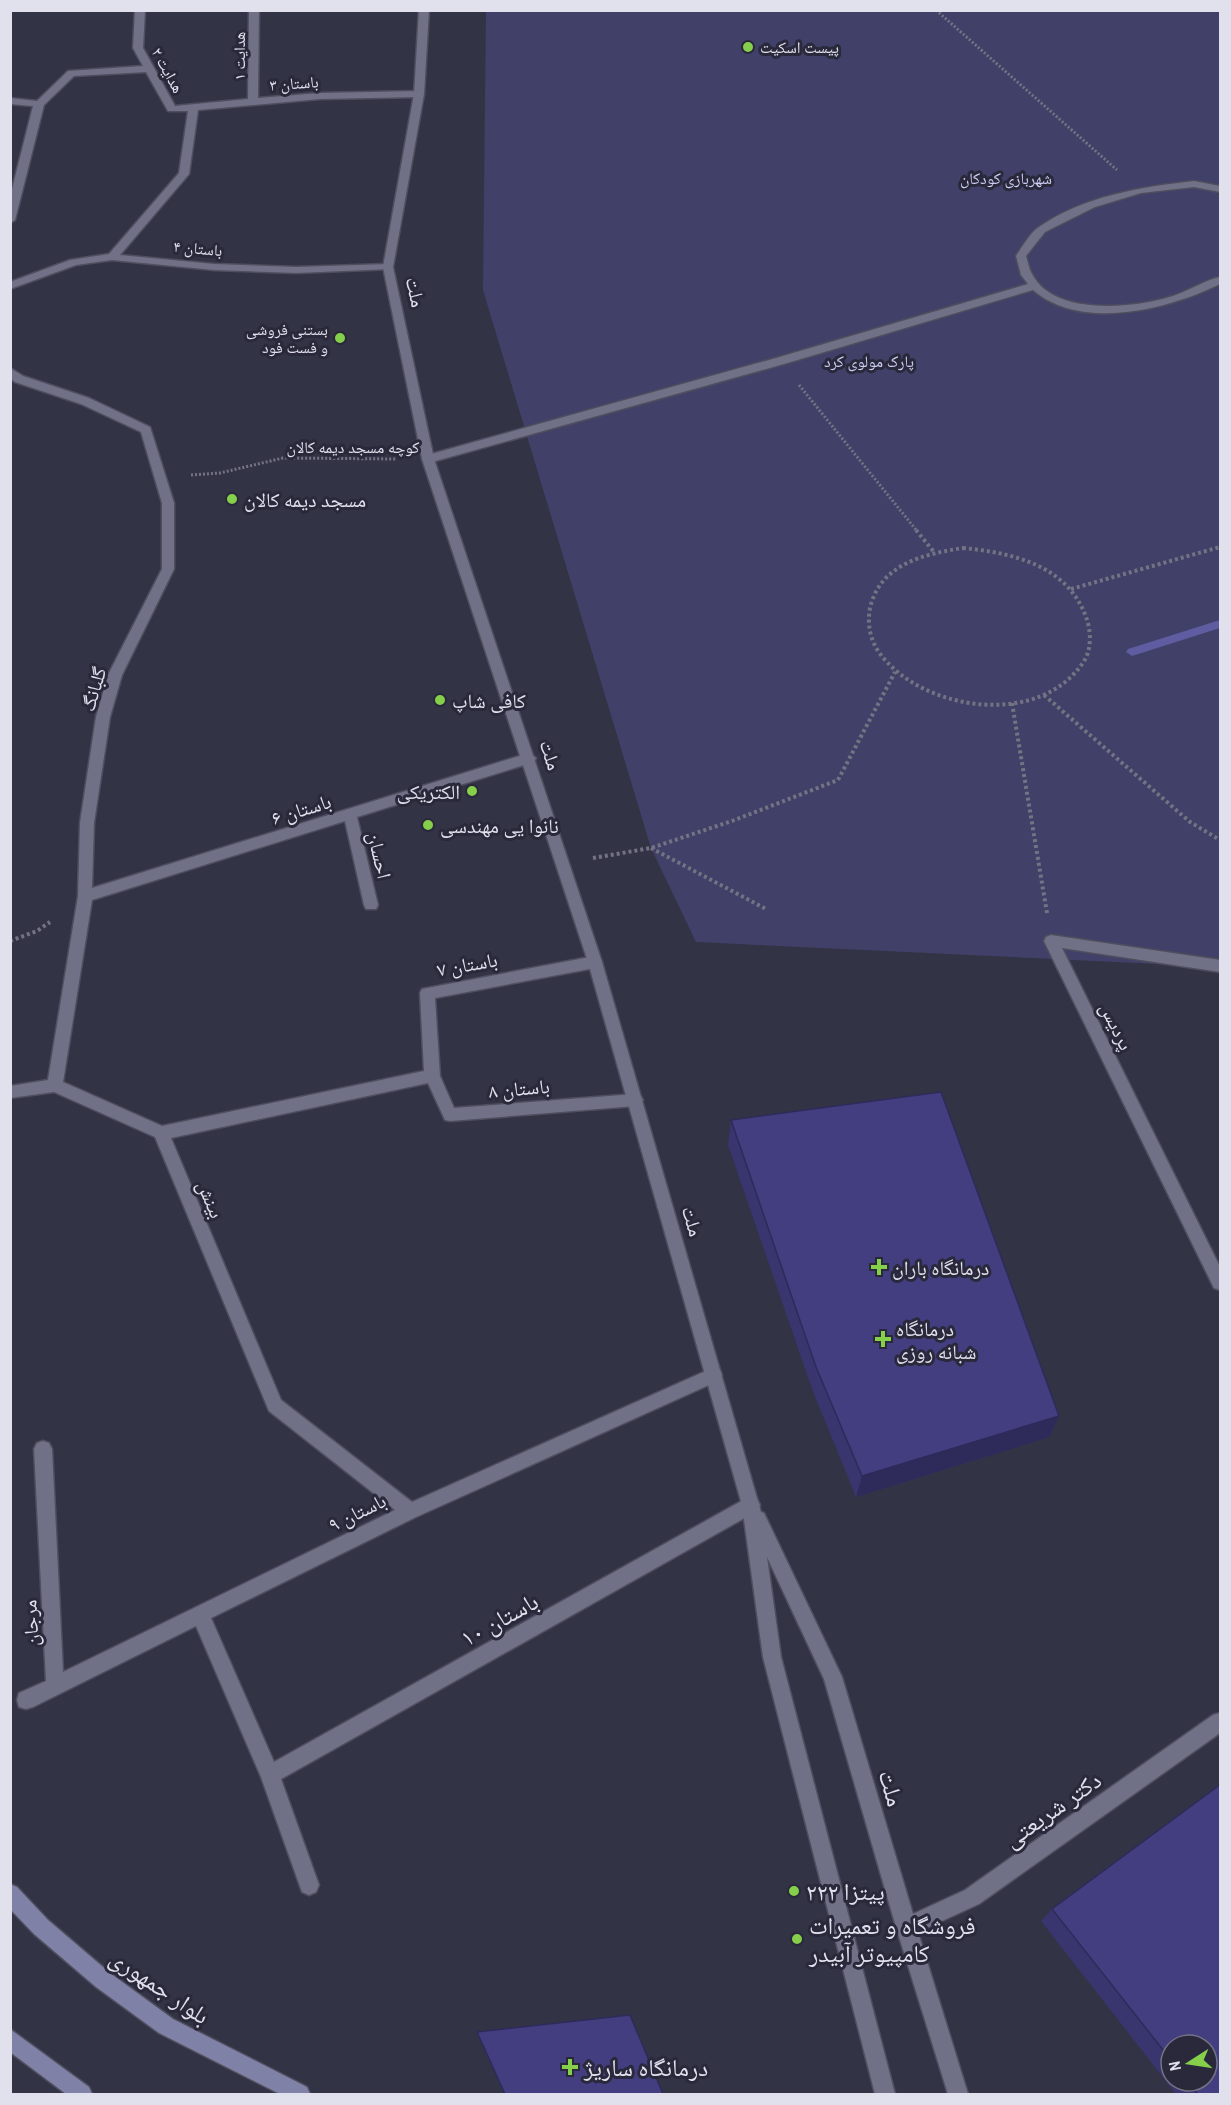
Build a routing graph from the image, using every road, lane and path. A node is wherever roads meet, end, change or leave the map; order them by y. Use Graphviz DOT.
graph roads {
  1 [pos="140,10"];
  2 [pos="254,10"];
  3 [pos="424,10"];
  4 [pos="936,10"];
  5 [pos="148,69"];
  6 [pos="419,94"];
  7 [pos="10,101"];
  8 [pos="254,101"];
  9 [pos="39,104"];
  10 [pos="193,108"];
  11 [pos="172,109"];
  12 [pos="1221,189"];
  13 [pos="1140,190"];
  14 [pos="10,220"];
  15 [pos="112,257"];
  16 [pos="388,267"];
  17 [pos="1221,280"];
  18 [pos="10,286"];
  19 [pos="1034,286"];
  20 [pos="780,361"];
  21 [pos="10,371"];
  22 [pos="428,459"];
  23 [pos="162,478"];
  24 [pos="1221,547"];
  25 [pos="934,552"];
  26 [pos="1071,589"];
  27 [pos="895,672"];
  28 [pos="1044,694"];
  29 [pos="1011,704"];
  30 [pos="528,758"];
  31 [pos="350,814"];
  32 [pos="1221,840"];
  33 [pos="651,848"];
  34 [pos="563,864"];
  35 [pos="85,896"];
  36 [pos="371,905"];
  37 [pos="766,909"];
  38 [pos="1051,941"];
  39 [pos="595,962"];
  40 [pos="1221,966"];
  41 [pos="432,1076"];
  42 [pos="55,1085"];
  43 [pos="10,1092"];
  44 [pos="635,1100"];
  45 [pos="161,1133"];
  46 [pos="1221,1283"];
  47 [pos="714,1375"];
  48 [pos="43,1449"];
  49 [pos="751,1505"];
  50 [pos="411,1511"];
  51 [pos="200,1615"];
  52 [pos="56,1686"];
  53 [pos="26,1700"];
  54 [pos="1221,1722"];
  55 [pos="270,1775"];
  56 [pos="309,1885"];
  57 [pos="10,1894"];
  58 [pos="906,1927"];
  59 [pos="10,2039"];
  60 [pos="82,2094"];
  61 [pos="300,2094"];
  62 [pos="885,2094"];
  63 [pos="958,2094"];
  1 -- 5 [label="street, هدایت ۲"];
  2 -- 8 [label="street, هدایت ۱"];
  3 -- 6 [label="street, ملت"];
  4 -- 13 [label="path"];
  5 -- 9 [label="street"];
  5 -- 11 [label="street, هدایت ۲"];
  6 -- 8 [label="street, باستان ۳"];
  6 -- 16 [label="street, ملت"];
  7 -- 9 [label="street"];
  8 -- 10 [label="street, باستان ۳"];
  9 -- 14 [label="street"];
  10 -- 11 [label="street, باستان ۳"];
  10 -- 15 [label="street"];
  12 -- 13 [label="street"];
  13 -- 19 [label="street"];
  15 -- 16 [label="street, باستان ۴"];
  15 -- 18 [label="street, باستان ۴"];
  16 -- 22 [label="street, ملت"];
  17 -- 19 [label="street"];
  19 -- 20 [label="street"];
  20 -- 22 [label="street"];
  20 -- 25 [label="path"];
  21 -- 23 [label="street, گلبانگ"];
  22 -- 23 [label="path, کوچه مسجد دیمه کالان"];
  22 -- 30 [label="street, ملت"];
  23 -- 35 [label="street, گلبانگ"];
  24 -- 26 [label="path"];
  25 -- 26 [label="path"];
  25 -- 27 [label="path"];
  26 -- 28 [label="path"];
  27 -- 29 [label="path"];
  27 -- 33 [label="path"];
  28 -- 29 [label="path"];
  28 -- 32 [label="path"];
  29 -- 38 [label="path"];
  30 -- 31 [label="street, باستان ۶"];
  30 -- 34 [label="street, ملت"];
  31 -- 35 [label="street, باستان ۶"];
  31 -- 36 [label="street, احسان"];
  33 -- 34 [label="path"];
  33 -- 37 [label="path"];
  34 -- 39 [label="street, ملت"];
  35 -- 42 [label="street"];
  38 -- 40 [label="street"];
  38 -- 46 [label="street, پردیس"];
  39 -- 41 [label="street, باستان ۷"];
  39 -- 44 [label="street, ملت"];
  41 -- 44 [label="street, باستان ۸"];
  41 -- 45 [label="street"];
  42 -- 43 [label="street"];
  42 -- 45 [label="street"];
  44 -- 47 [label="street, ملت"];
  45 -- 50 [label="street, بینش"];
  47 -- 49 [label="street, ملت"];
  47 -- 50 [label="street, باستان ۹"];
  48 -- 52 [label="street, مرجان"];
  49 -- 55 [label="street, باستان ۱۰"];
  49 -- 58 [label="street, ملت"];
  49 -- 62 [label="street, ملت"];
  50 -- 51 [label="street, باستان ۹"];
  51 -- 52 [label="street, باستان ۹"];
  51 -- 55 [label="street"];
  52 -- 53 [label="street, باستان ۹"];
  54 -- 58 [label="street, دکتر شریعتی"];
  55 -- 56 [label="street"];
  57 -- 61 [label="main road, بلوار جمهوری"];
  58 -- 63 [label="street, ملت"];
  59 -- 60 [label="main road"];
}
